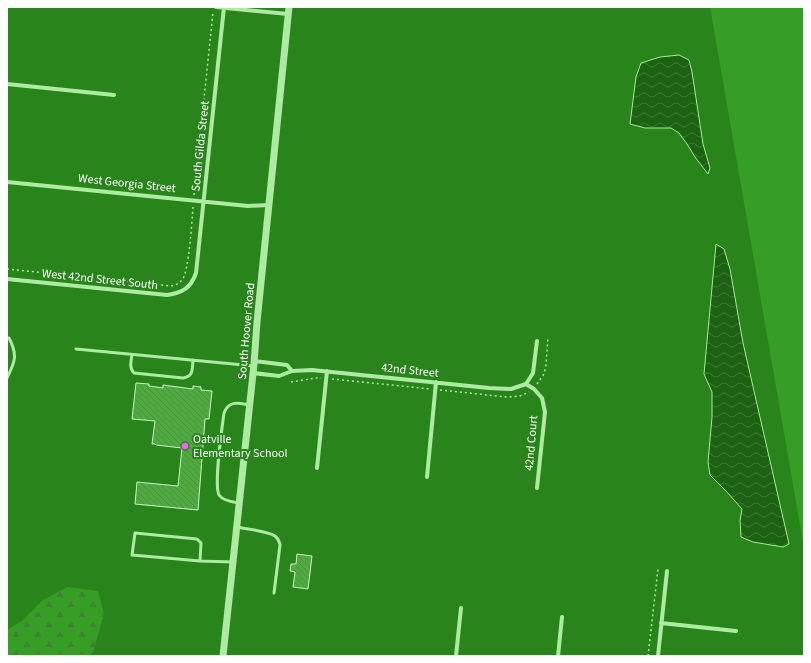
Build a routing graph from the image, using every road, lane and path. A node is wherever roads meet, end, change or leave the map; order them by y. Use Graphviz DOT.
graph roads {
  1 [pos="216,7"];
  2 [pos="224,8"];
  3 [pos="288,11"];
  4 [pos="7,84"];
  5 [pos="114,95"];
  6 [pos="7,182"];
  7 [pos="204,202"];
  8 [pos="269,205"];
  9 [pos="7,279"];
  10 [pos="190,286"];
  11 [pos="7,338"];
  12 [pos="537,341"];
  13 [pos="76,349"];
  14 [pos="132,355"];
  15 [pos="193,360"];
  16 [pos="254,366"];
  17 [pos="292,371"];
  18 [pos="327,372"];
  19 [pos="7,378"];
  20 [pos="436,382"];
  21 [pos="526,384"];
  22 [pos="250,405"];
  23 [pos="317,468"];
  24 [pos="427,477"];
  25 [pos="537,488"];
  26 [pos="239,503"];
  27 [pos="237,527"];
  28 [pos="200,561"];
  29 [pos="233,562"];
  30 [pos="658,568"];
  31 [pos="666,571"];
  32 [pos="274,593"];
  33 [pos="461,608"];
  34 [pos="562,617"];
  35 [pos="661,623"];
  36 [pos="736,631"];
  37 [pos="223,656"];
  38 [pos="456,656"];
  39 [pos="558,656"];
  40 [pos="648,656"];
  41 [pos="658,656"];
  1 -- 2 [label="street"];
  2 -- 3 [label="street"];
  2 -- 7 [label="street, South Gilda Street"];
  3 -- 8 [label="street, South Hoover Road"];
  4 -- 5 [label="street"];
  6 -- 7 [label="street, West Georgia Street"];
  7 -- 8 [label="street, West Georgia Street"];
  7 -- 10 [label="street, South Gilda Street"];
  8 -- 16 [label="street, South Hoover Road"];
  9 -- 10 [label="street, West 42nd Street South"];
  11 -- 19 [label="lane"];
  12 -- 21 [label="street"];
  13 -- 14 [label="lane"];
  14 -- 15 [label="lane"];
  14 -- 15 [label="lane"];
  15 -- 16 [label="lane"];
  16 -- 17 [label="street, 42nd Street"];
  16 -- 17 [label="street, 42nd Street"];
  16 -- 22 [label="street, South Hoover Road"];
  17 -- 18 [label="street, 42nd Street"];
  18 -- 20 [label="street, 42nd Street"];
  18 -- 23 [label="street"];
  20 -- 21 [label="street, 42nd Street"];
  20 -- 24 [label="street"];
  21 -- 25 [label="street, 42nd Court"];
  22 -- 26 [label="street, South Hoover Road"];
  22 -- 26 [label="lane"];
  26 -- 27 [label="street, South Hoover Road"];
  27 -- 29 [label="street, South Hoover Road"];
  27 -- 32 [label="lane"];
  28 -- 28 [label="lane"];
  28 -- 29 [label="lane"];
  29 -- 37 [label="street, South Hoover Road"];
  30 -- 40 [label="path"];
  31 -- 35 [label="street"];
  33 -- 38 [label="street"];
  34 -- 39 [label="street"];
  35 -- 36 [label="street"];
  35 -- 41 [label="street"];
}
